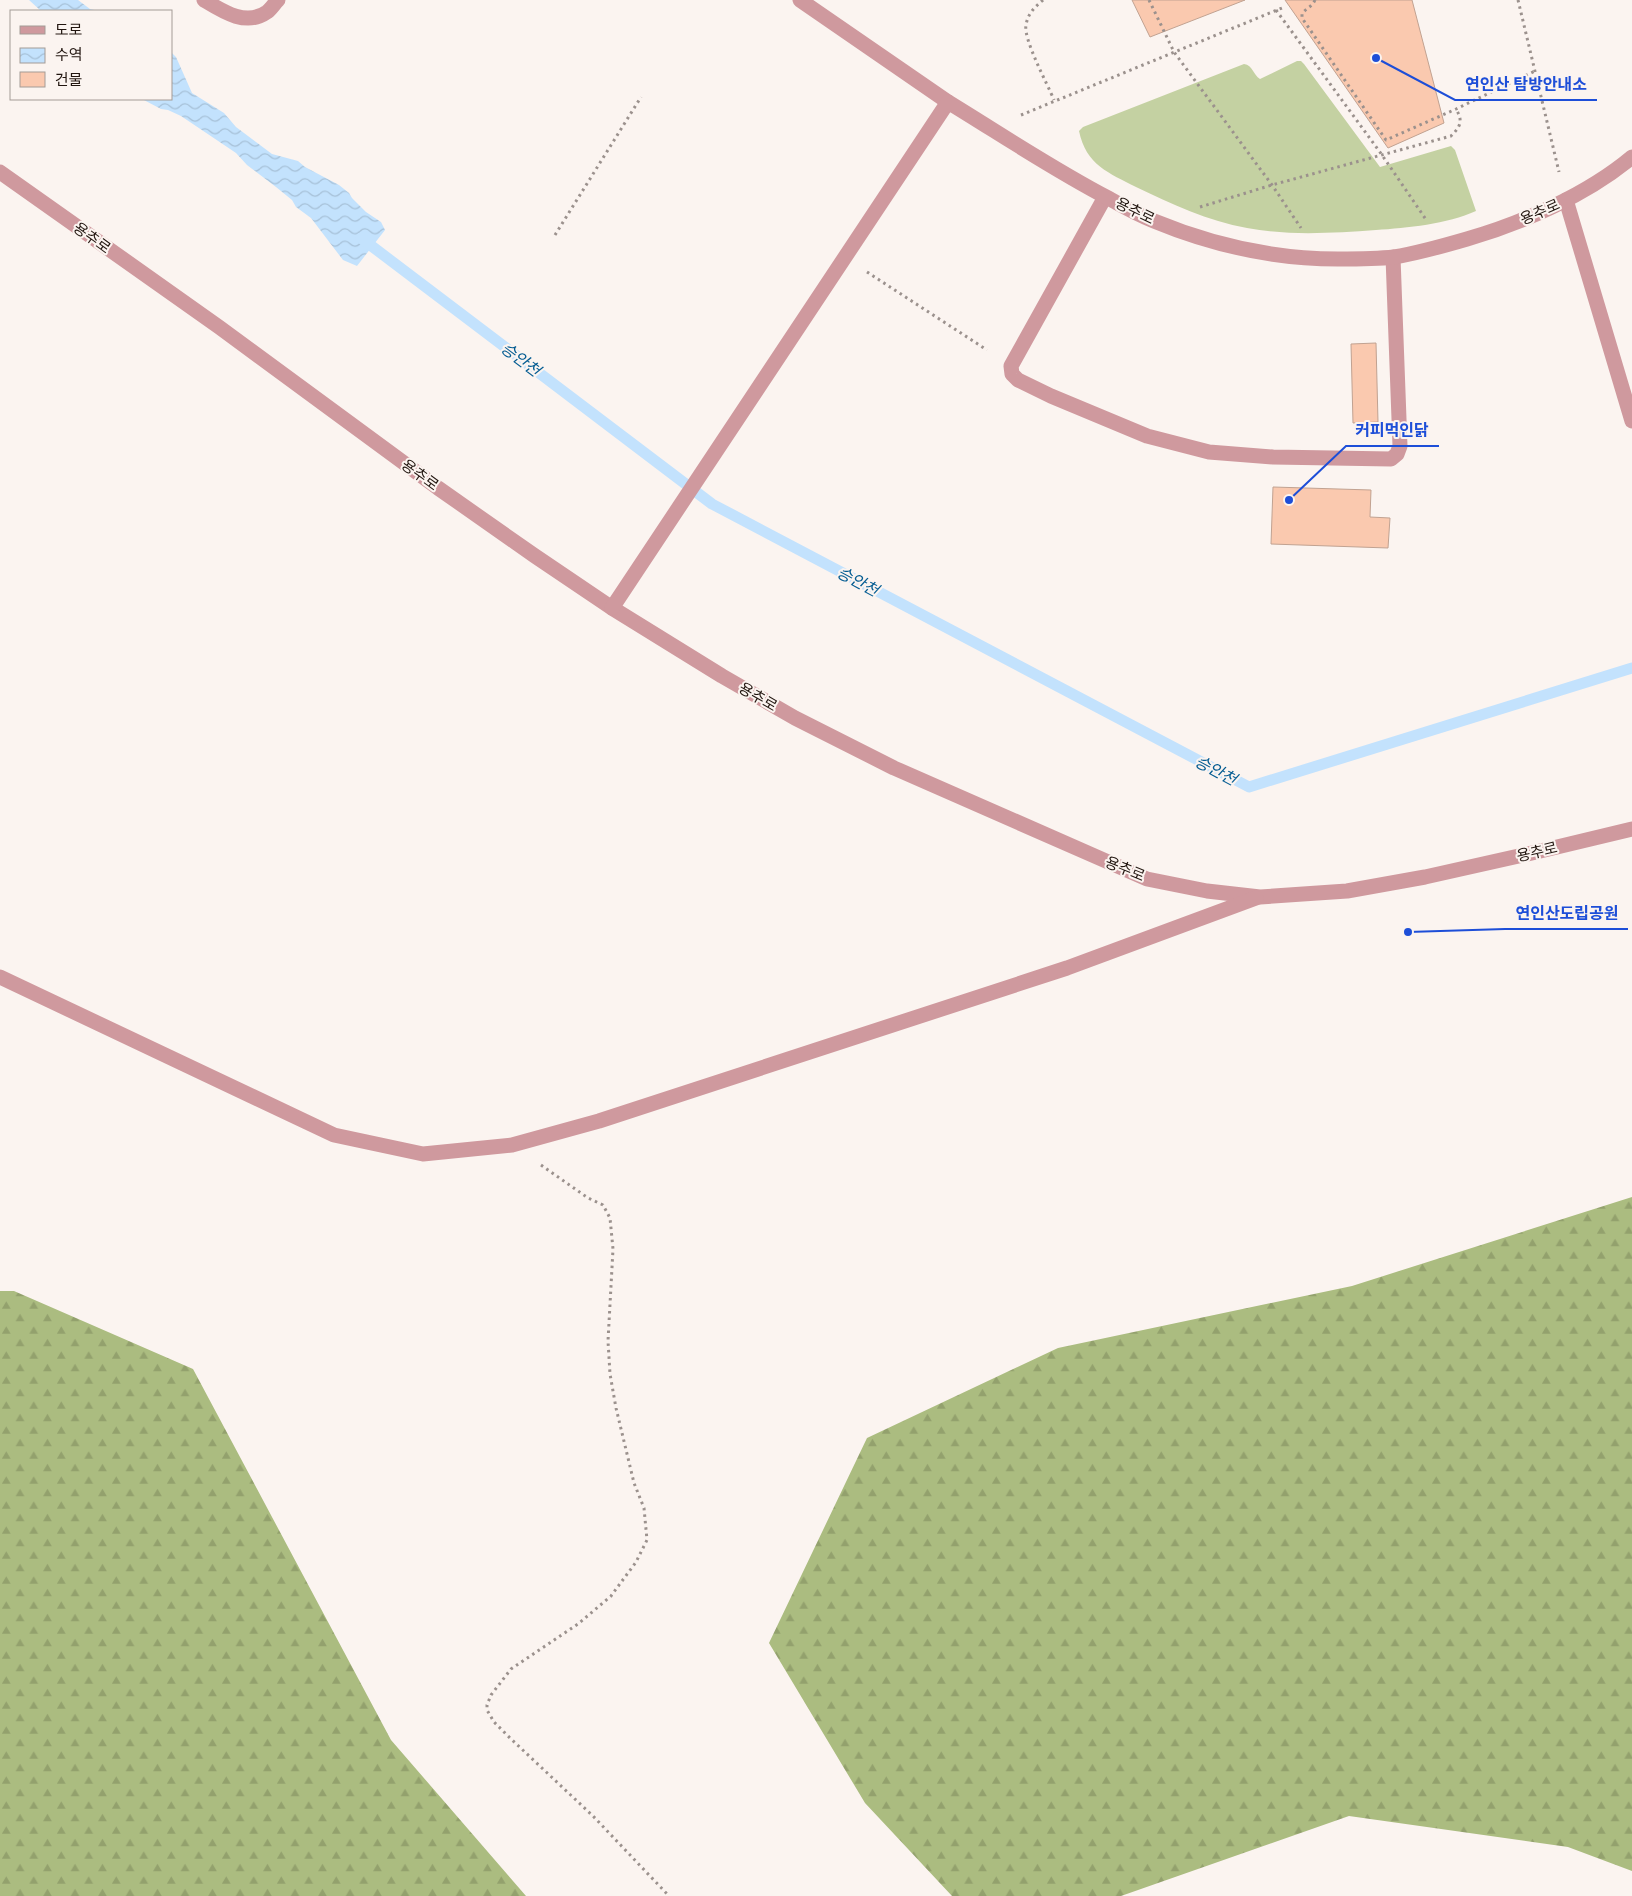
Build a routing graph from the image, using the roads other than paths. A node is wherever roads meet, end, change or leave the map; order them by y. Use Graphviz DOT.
graph roads {
  1 [pos="204,0"];
  2 [pos="278,0"];
  3 [pos="800,0"];
  4 [pos="948,102"];
  5 [pos="1632,157"];
  6 [pos="0,172"];
  7 [pos="1105,197"];
  8 [pos="1566,200"];
  9 [pos="1393,257"];
  10 [pos="1632,422"];
  11 [pos="612,608"];
  12 [pos="1632,829"];
  13 [pos="1260,897"];
  14 [pos="0,977"];
  1 -- 2 [label="street"];
  3 -- 4 [label="street, 용추로"];
  4 -- 7 [label="street, 용추로"];
  4 -- 11 [label="street"];
  5 -- 8 [label="street, 용추로"];
  6 -- 11 [label="street, 용추로"];
  7 -- 9 [label="street, 용추로"];
  7 -- 9 [label="street"];
  8 -- 9 [label="street, 용추로"];
  8 -- 10 [label="street"];
  11 -- 13 [label="street, 용추로"];
  12 -- 13 [label="street, 용추로"];
  13 -- 14 [label="street"];
}
